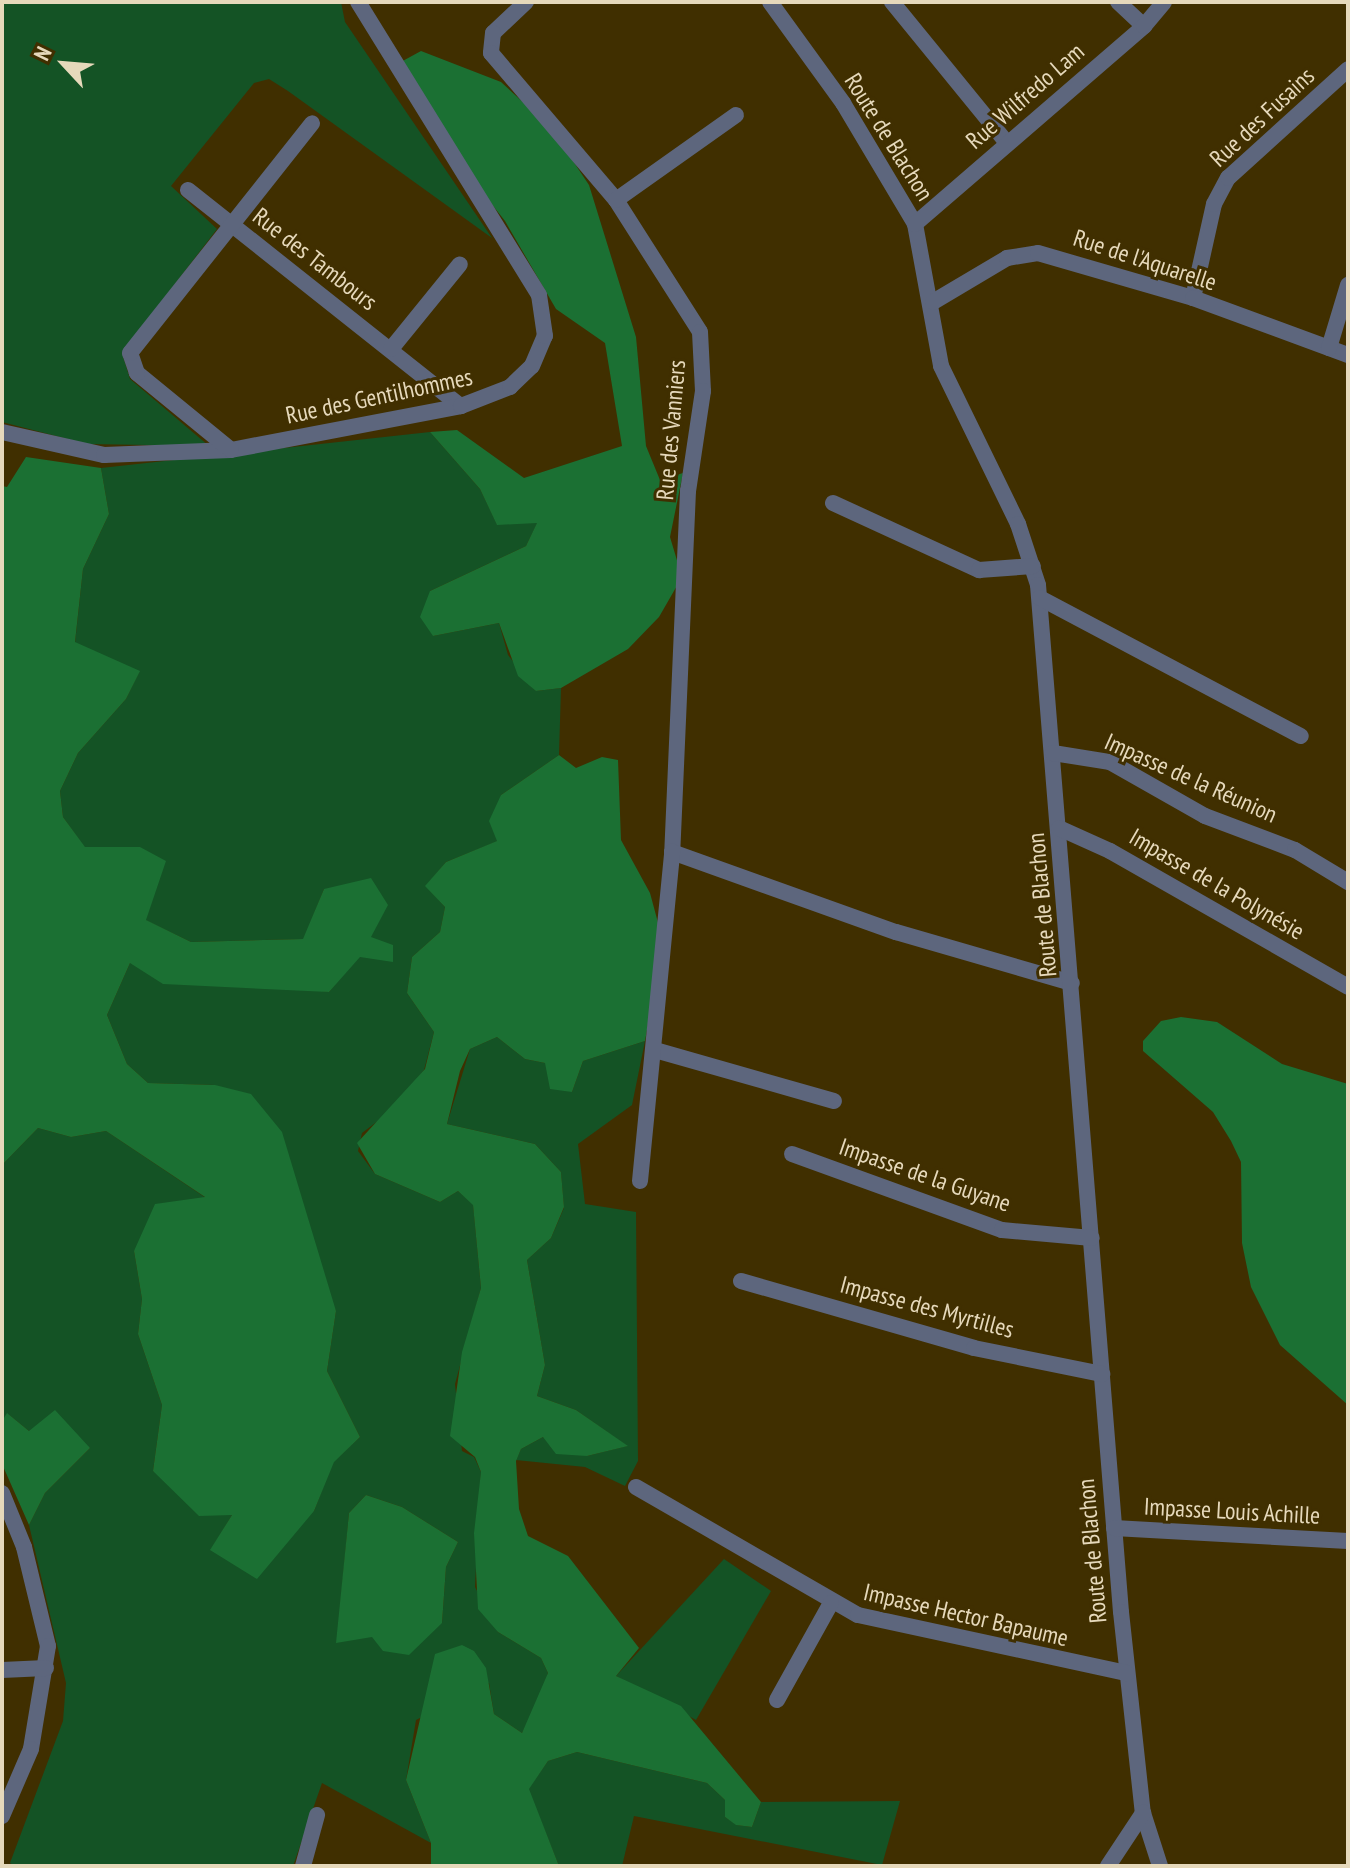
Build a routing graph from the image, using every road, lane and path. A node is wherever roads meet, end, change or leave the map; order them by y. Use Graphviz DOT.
graph roads {
  1 [pos="358,2"];
  2 [pos="526,2"];
  3 [pos="770,2"];
  4 [pos="892,2"];
  5 [pos="1118,2"];
  6 [pos="1164,2"];
  7 [pos="1144,26"];
  8 [pos="1348,69"];
  9 [pos="736,115"];
  10 [pos="312,123"];
  11 [pos="1007,143"];
  12 [pos="188,190"];
  13 [pos="616,200"];
  14 [pos="230,223"];
  15 [pos="915,224"];
  16 [pos="460,264"];
  17 [pos="1348,285"];
  18 [pos="1193,298"];
  19 [pos="933,302"];
  20 [pos="1329,348"];
  21 [pos="391,349"];
  22 [pos="1348,355"];
  23 [pos="461,406"];
  24 [pos="2,432"];
  25 [pos="231,450"];
  26 [pos="833,503"];
  27 [pos="1033,566"];
  28 [pos="1040,598"];
  29 [pos="1301,736"];
  30 [pos="1053,753"];
  31 [pos="1059,828"];
  32 [pos="672,852"];
  33 [pos="1348,882"];
  34 [pos="1072,983"];
  35 [pos="1348,987"];
  36 [pos="655,1050"];
  37 [pos="834,1101"];
  38 [pos="792,1154"];
  39 [pos="640,1181"];
  40 [pos="1092,1238"];
  41 [pos="741,1281"];
  42 [pos="1102,1374"];
  43 [pos="636,1487"];
  44 [pos="2,1493"];
  45 [pos="1114,1528"];
  46 [pos="1348,1541"];
  47 [pos="831,1603"];
  48 [pos="46,1668"];
  49 [pos="2,1670"];
  50 [pos="1127,1673"];
  51 [pos="777,1700"];
  52 [pos="1143,1813"];
  53 [pos="317,1815"];
  54 [pos="2,1816"];
  55 [pos="303,1866"];
  56 [pos="1108,1866"];
  57 [pos="1160,1866"];
  1 -- 23 [label="street, Rue des Gentilhommes"];
  2 -- 13 [label="street, Rue des Vanniers"];
  3 -- 15 [label="street, Route de Blachon"];
  4 -- 11 [label="street"];
  5 -- 7 [label="street"];
  6 -- 7 [label="street, Rue Wilfredo Lam"];
  7 -- 11 [label="street, Rue Wilfredo Lam"];
  8 -- 18 [label="street, Rue des Fusains"];
  9 -- 13 [label="street"];
  10 -- 14 [label="street"];
  11 -- 15 [label="street, Rue Wilfredo Lam"];
  12 -- 14 [label="street"];
  13 -- 32 [label="street, Rue des Vanniers"];
  14 -- 21 [label="street, Rue des Tambours"];
  14 -- 25 [label="street, Rue des Tambours"];
  15 -- 19 [label="street, Route de Blachon"];
  16 -- 21 [label="street"];
  17 -- 20 [label="street"];
  18 -- 19 [label="street, Rue de l'Aquarelle"];
  18 -- 20 [label="street, Rue de l'Aquarelle"];
  19 -- 27 [label="street, Route de Blachon"];
  20 -- 22 [label="street, Rue de l'Aquarelle"];
  21 -- 23 [label="street, Rue des Tambours"];
  23 -- 25 [label="street, Rue des Gentilhommes"];
  24 -- 25 [label="street, Rue des Gentilhommes"];
  26 -- 27 [label="street"];
  27 -- 28 [label="street, Route de Blachon"];
  28 -- 29 [label="street"];
  28 -- 30 [label="street, Route de Blachon"];
  30 -- 31 [label="street, Route de Blachon"];
  30 -- 33 [label="street, Impasse de la Réunion"];
  31 -- 34 [label="street, Route de Blachon"];
  31 -- 35 [label="street, Impasse de la Polynésie"];
  32 -- 34 [label="street"];
  32 -- 36 [label="street, Rue des Vanniers"];
  34 -- 40 [label="street, Route de Blachon"];
  36 -- 37 [label="street"];
  36 -- 39 [label="street, Rue des Vanniers"];
  38 -- 40 [label="street, Impasse de la Guyane"];
  40 -- 42 [label="street, Route de Blachon"];
  41 -- 42 [label="street, Impasse des Myrtilles"];
  42 -- 45 [label="street, Route de Blachon"];
  43 -- 47 [label="street, Impasse Hector Bapaume"];
  44 -- 48 [label="street"];
  45 -- 46 [label="street, Impasse Louis Achille"];
  45 -- 50 [label="street, Route de Blachon"];
  47 -- 50 [label="street, Impasse Hector Bapaume"];
  47 -- 51 [label="street"];
  48 -- 49 [label="street"];
  48 -- 54 [label="street"];
  50 -- 52 [label="street, Route de Blachon"];
  52 -- 56 [label="street"];
  52 -- 57 [label="street, Route de Blachon"];
  53 -- 55 [label="street"];
}
